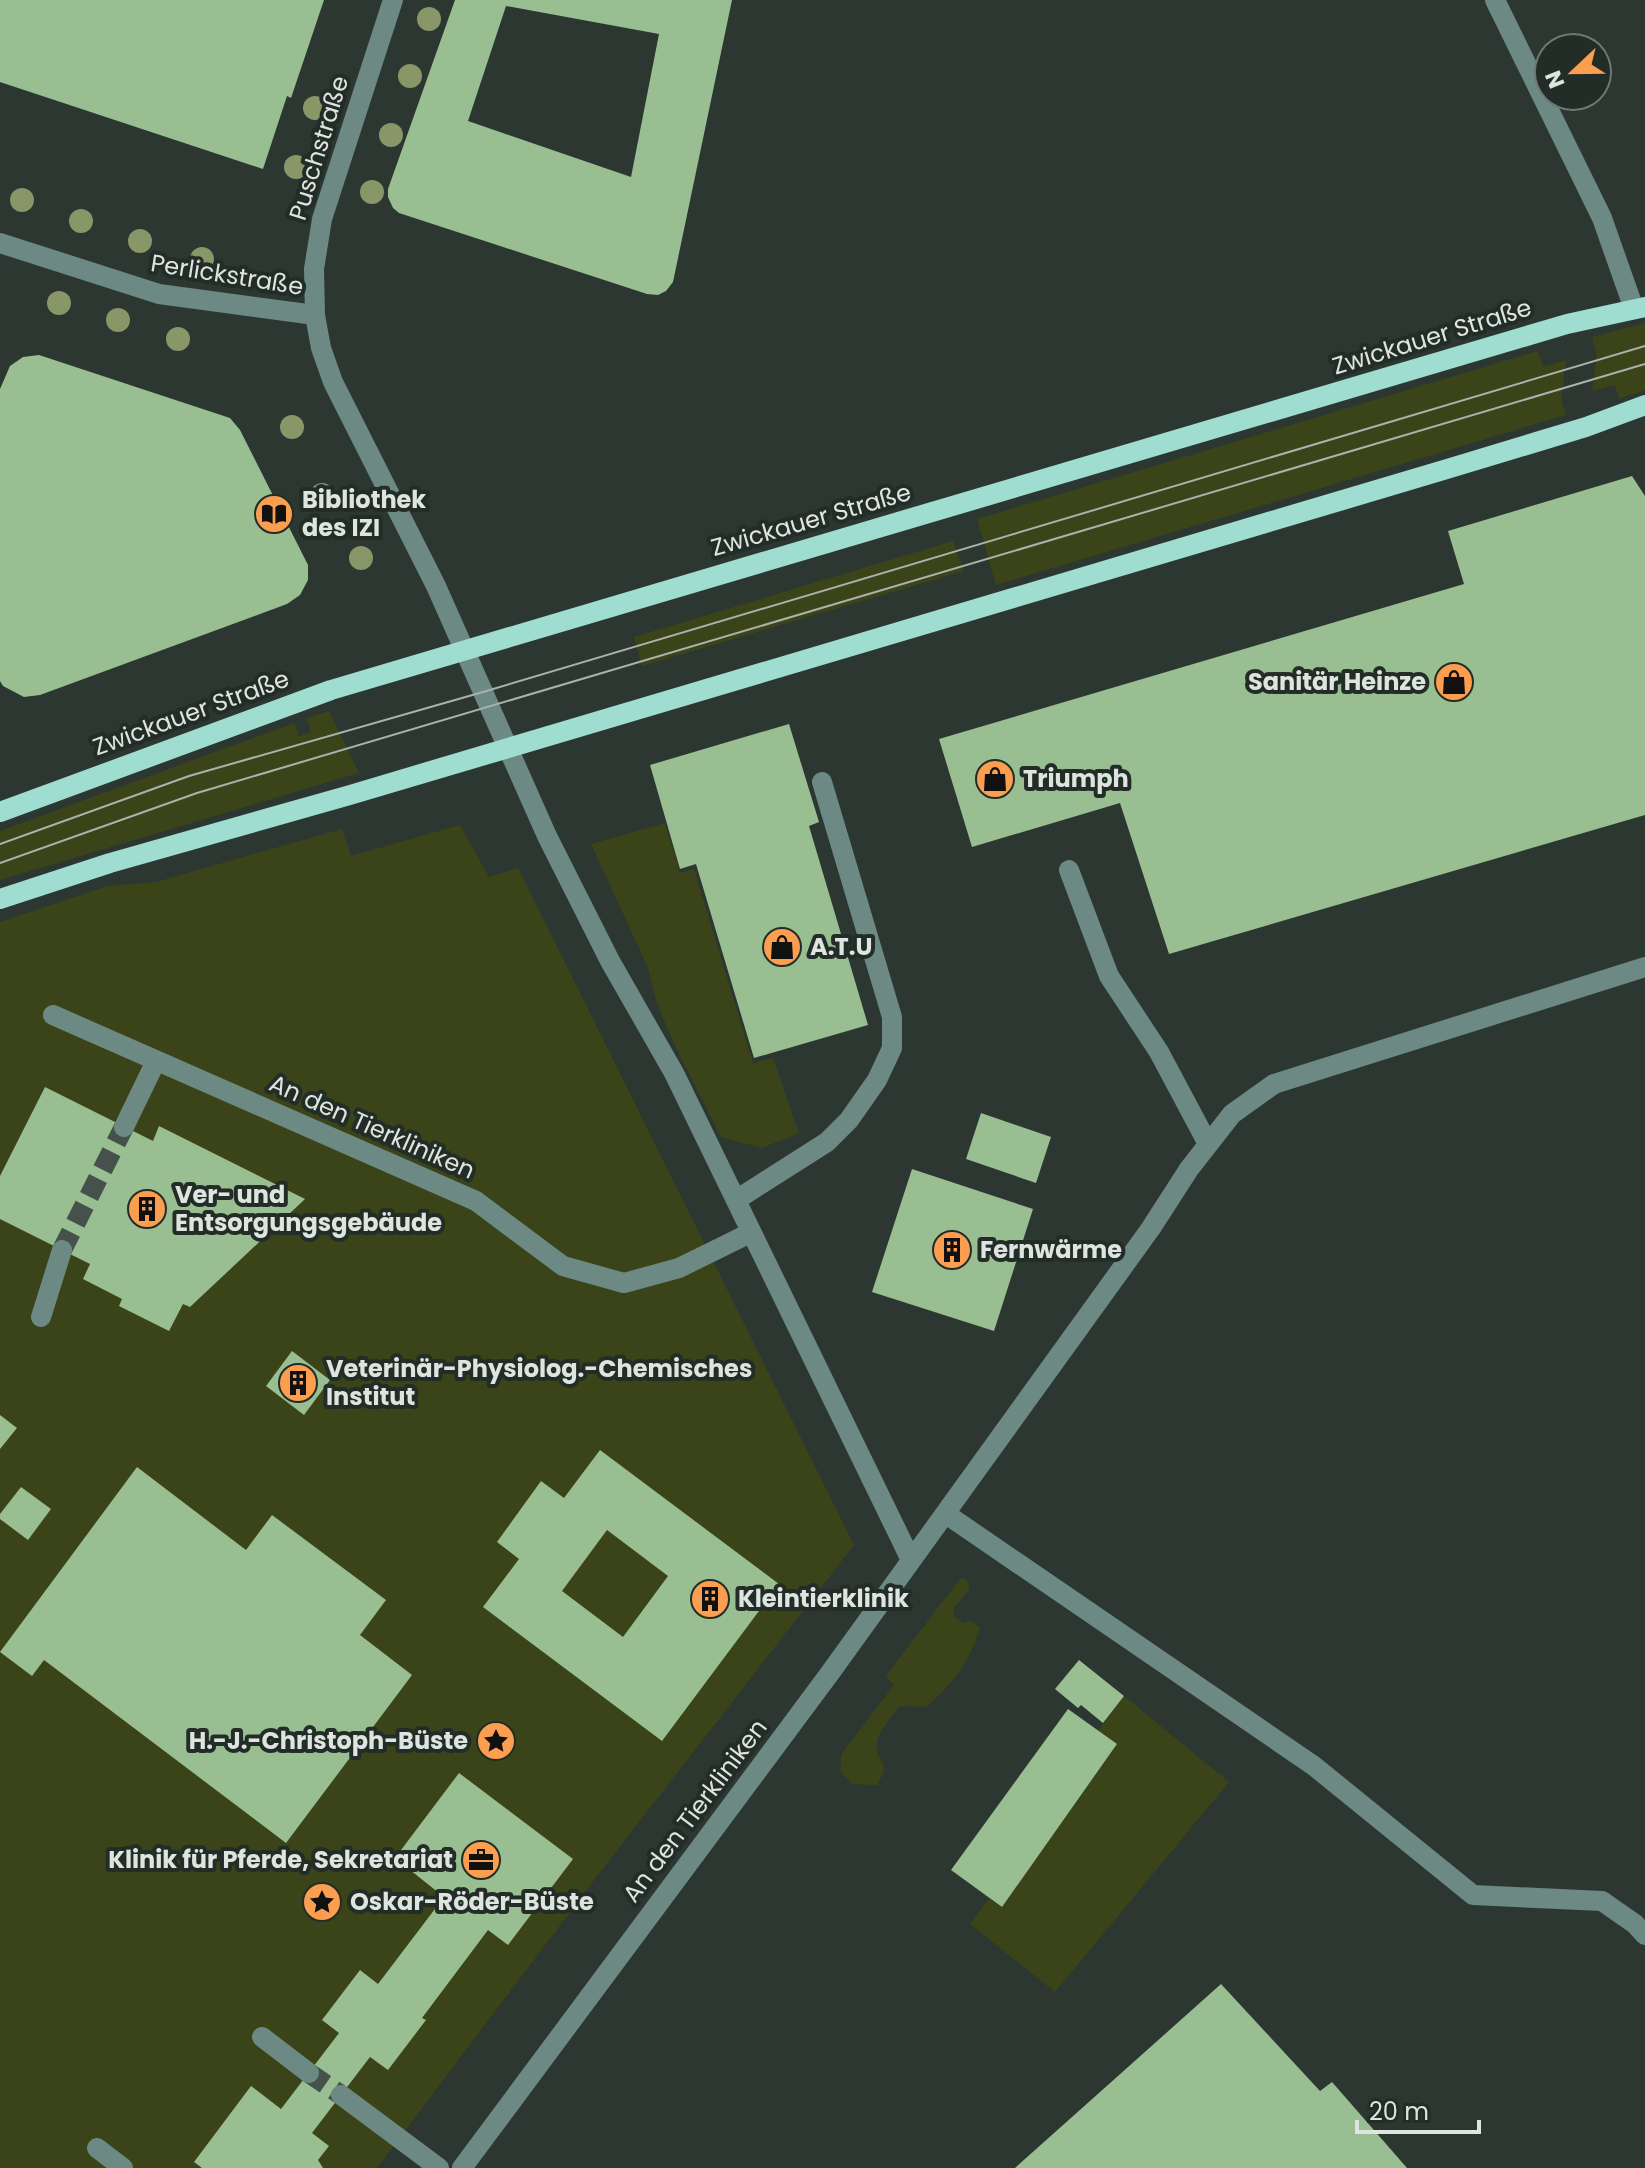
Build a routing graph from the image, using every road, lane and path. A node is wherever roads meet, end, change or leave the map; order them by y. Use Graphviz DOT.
graph roads {
  1 [pos="393,0"];
  2 [pos="1495,0"];
  3 [pos="0,243"];
  4 [pos="1639,308"];
  5 [pos="315,315"];
  6 [pos="1645,405"];
  7 [pos="465,650"];
  8 [pos="506,747"];
  9 [pos="822,782"];
  10 [pos="0,812"];
  11 [pos="1069,870"];
  12 [pos="0,899"];
  13 [pos="1645,967"];
  14 [pos="53,1015"];
  15 [pos="156,1061"];
  16 [pos="124,1127"];
  17 [pos="1208,1144"];
  18 [pos="736,1200"];
  19 [pos="750,1233"];
  20 [pos="62,1250"];
  21 [pos="41,1317"];
  22 [pos="946,1514"];
  23 [pos="911,1560"];
  24 [pos="1645,1935"];
  25 [pos="262,2037"];
  26 [pos="309,2073"];
  27 [pos="341,2095"];
  28 [pos="97,2148"];
  29 [pos="123,2168"];
  30 [pos="439,2168"];
  31 [pos="462,2168"];
  1 -- 5 [label="street, Puschstraße"];
  2 -- 4 [label="street"];
  3 -- 5 [label="street, Perlickstraße"];
  4 -- 7 [label="main road, Zwickauer Straße"];
  5 -- 7 [label="street, Perlickstraße"];
  6 -- 8 [label="main road"];
  7 -- 8 [label="street, Perlickstraße"];
  7 -- 10 [label="main road, Zwickauer Straße"];
  8 -- 12 [label="main road"];
  8 -- 18 [label="street"];
  9 -- 18 [label="street"];
  11 -- 17 [label="street"];
  13 -- 17 [label="street, An den Tierkliniken"];
  14 -- 15 [label="street, An den Tierkliniken"];
  15 -- 16 [label="street"];
  15 -- 19 [label="street, An den Tierkliniken"];
  17 -- 22 [label="street, An den Tierkliniken"];
  18 -- 19 [label="street"];
  19 -- 23 [label="street"];
  20 -- 21 [label="street"];
  22 -- 23 [label="street, An den Tierkliniken"];
  22 -- 24 [label="street"];
  23 -- 31 [label="street, An den Tierkliniken"];
  25 -- 26 [label="street"];
  27 -- 30 [label="street"];
  28 -- 29 [label="street"];
}
